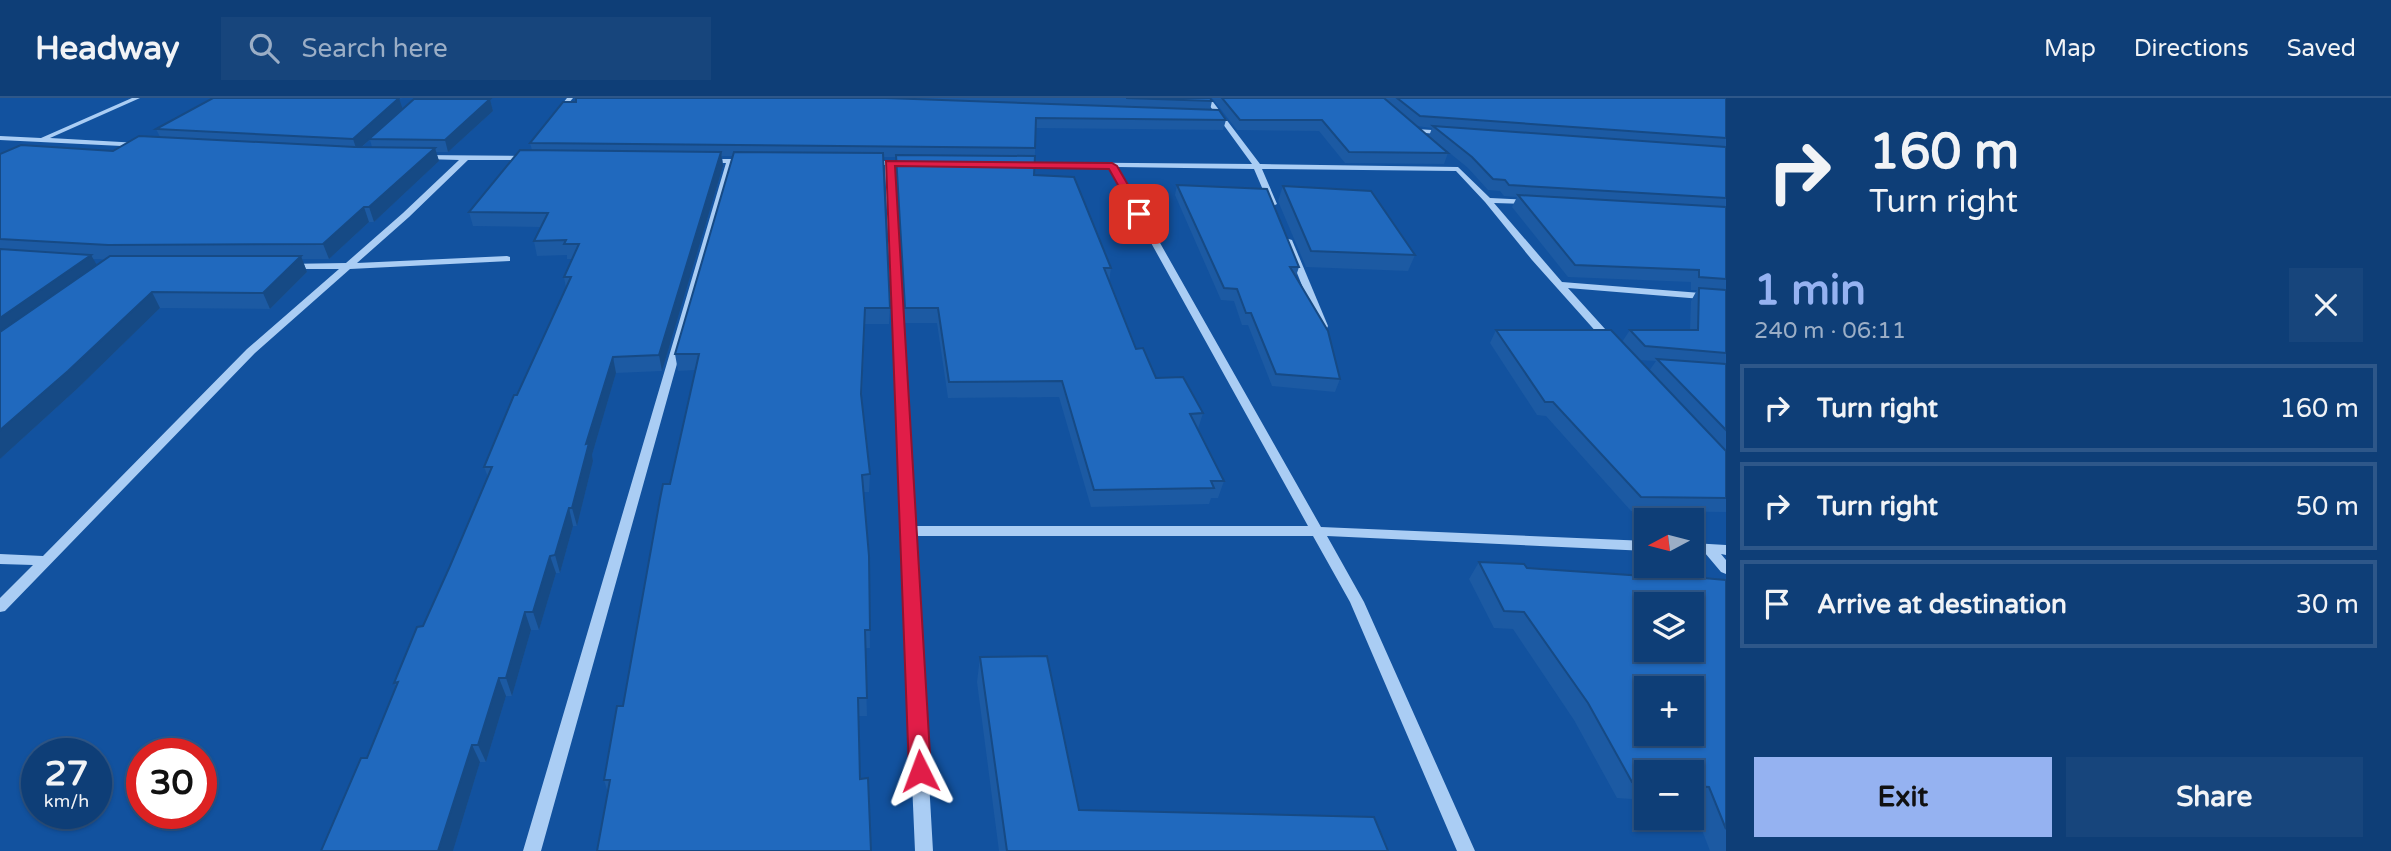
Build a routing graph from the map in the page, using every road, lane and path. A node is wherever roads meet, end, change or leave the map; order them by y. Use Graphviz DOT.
graph roads {
  1 [pos="137,98"];
  2 [pos="570,98"];
  3 [pos="1207,98"];
  4 [pos="1205,115"];
  5 [pos="1219,116"];
  6 [pos="554,118"];
  7 [pos="1406,123"];
  8 [pos="1416,131"];
  9 [pos="1457,134"];
  10 [pos="0,138"];
  11 [pos="1425,139"];
  12 [pos="40,140"];
  13 [pos="151,146"];
  14 [pos="529,148"];
  15 [pos="20,150"];
  16 [pos="412,157"];
  17 [pos="465,158"];
  18 [pos="521,158"];
  19 [pos="535,158"];
  20 [pos="702,160"];
  21 [pos="730,161"];
  22 [pos="757,161"];
  23 [pos="1450,162"];
  24 [pos="863,163"];
  25 [pos="890,163"];
  26 [pos="917,163"];
  27 [pos="1015,164"];
  28 [pos="1112,166"];
  29 [pos="1257,166"];
  30 [pos="1458,169"];
  31 [pos="1488,200"];
  32 [pos="1541,203"];
  33 [pos="1277,215"];
  34 [pos="1282,228"];
  35 [pos="507,260"];
  36 [pos="271,266"];
  37 [pos="347,266"];
  38 [pos="1559,285"];
  39 [pos="1726,298"];
  40 [pos="1323,326"];
  41 [pos="1616,347"];
  42 [pos="908,530"];
  43 [pos="1317,531"];
  44 [pos="1634,545"];
  45 [pos="1704,549"];
  46 [pos="1709,549"];
  47 [pos="1726,550"];
  48 [pos="0,559"];
  49 [pos="46,561"];
  50 [pos="1726,569"];
  51 [pos="0,607"];
  52 [pos="532,851"];
  53 [pos="924,851"];
  54 [pos="1466,851"];
  1 -- 12 [label="street"];
  2 -- 6 [label="street"];
  3 -- 5 [label="street"];
  4 -- 5 [label="street"];
  5 -- 29 [label="street"];
  7 -- 8 [label="street"];
  8 -- 9 [label="street"];
  8 -- 11 [label="street"];
  10 -- 12 [label="street"];
  12 -- 13 [label="street"];
  12 -- 15 [label="street"];
  14 -- 18 [label="street"];
  16 -- 17 [label="street"];
  17 -- 18 [label="street"];
  17 -- 37 [label="street"];
  18 -- 19 [label="street"];
  20 -- 21 [label="street"];
  21 -- 22 [label="street"];
  21 -- 52 [label="street"];
  23 -- 30 [label="street"];
  24 -- 25 [label="street"];
  25 -- 26 [label="street"];
  25 -- 42 [label="street"];
  27 -- 28 [label="street"];
  28 -- 29 [label="street"];
  28 -- 43 [label="street"];
  29 -- 30 [label="street"];
  29 -- 33 [label="street"];
  30 -- 31 [label="street"];
  31 -- 32 [label="street"];
  31 -- 38 [label="street"];
  34 -- 40 [label="street"];
  35 -- 37 [label="street"];
  36 -- 37 [label="street"];
  37 -- 49 [label="street"];
  38 -- 39 [label="street"];
  38 -- 41 [label="street"];
  42 -- 43 [label="street"];
  42 -- 53 [label="street"];
  43 -- 44 [label="street"];
  43 -- 54 [label="street"];
  45 -- 46 [label="street"];
  46 -- 47 [label="street"];
  46 -- 50 [label="street"];
  48 -- 49 [label="street"];
  49 -- 51 [label="street"];
}
